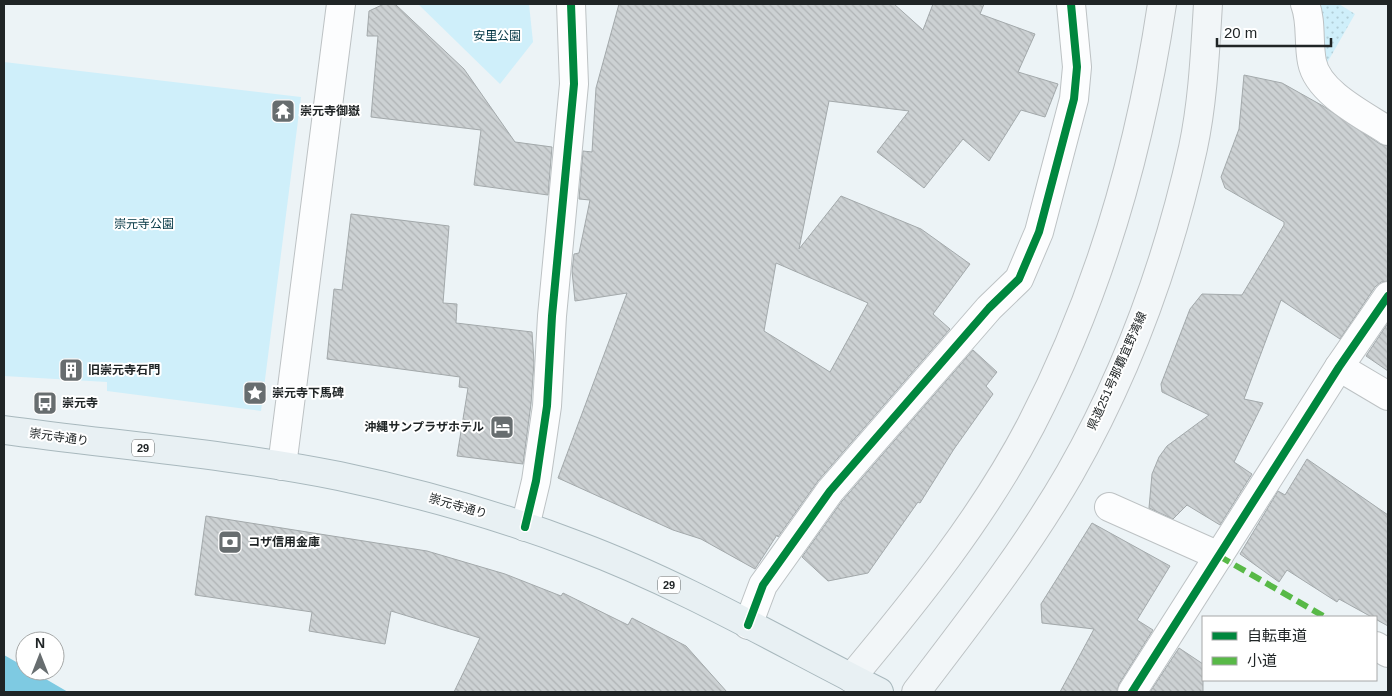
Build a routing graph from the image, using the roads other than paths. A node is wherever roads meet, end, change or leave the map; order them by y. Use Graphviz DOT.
graph roads {
  1 [pos="341,4"];
  2 [pos="571,4"];
  3 [pos="1071,4"];
  4 [pos="1162,4"];
  5 [pos="1208,4"];
  6 [pos="1305,4"];
  7 [pos="1388,131"];
  8 [pos="1388,296"];
  9 [pos="1340,367"];
  10 [pos="1388,396"];
  11 [pos="4,430"];
  12 [pos="282,466"];
  13 [pos="1109,507"];
  14 [pos="526,527"];
  15 [pos="1219,556"];
  16 [pos="748,625"];
  17 [pos="1377,647"];
  18 [pos="1388,653"];
  19 [pos="845,685"];
  20 [pos="878,692"];
  21 [pos="916,692"];
  22 [pos="1132,692"];
  1 -- 12 [label="street"];
  2 -- 14 [label="street"];
  3 -- 16 [label="street"];
  4 -- 19 [label="main road"];
  5 -- 21 [label="main road, 県道251号那覇宜野湾線"];
  6 -- 7 [label="street"];
  8 -- 9 [label="street"];
  9 -- 10 [label="street"];
  9 -- 15 [label="street"];
  11 -- 12 [label="main road, 崇元寺通り / 29"];
  12 -- 14 [label="main road, 崇元寺通り / 29"];
  13 -- 15 [label="street"];
  14 -- 16 [label="main road, 崇元寺通り / 29"];
  15 -- 22 [label="street"];
  16 -- 19 [label="main road, 崇元寺通り / 29"];
  17 -- 18 [label="street"];
  19 -- 20 [label="main road, 崇元寺通り / 29"];
}
